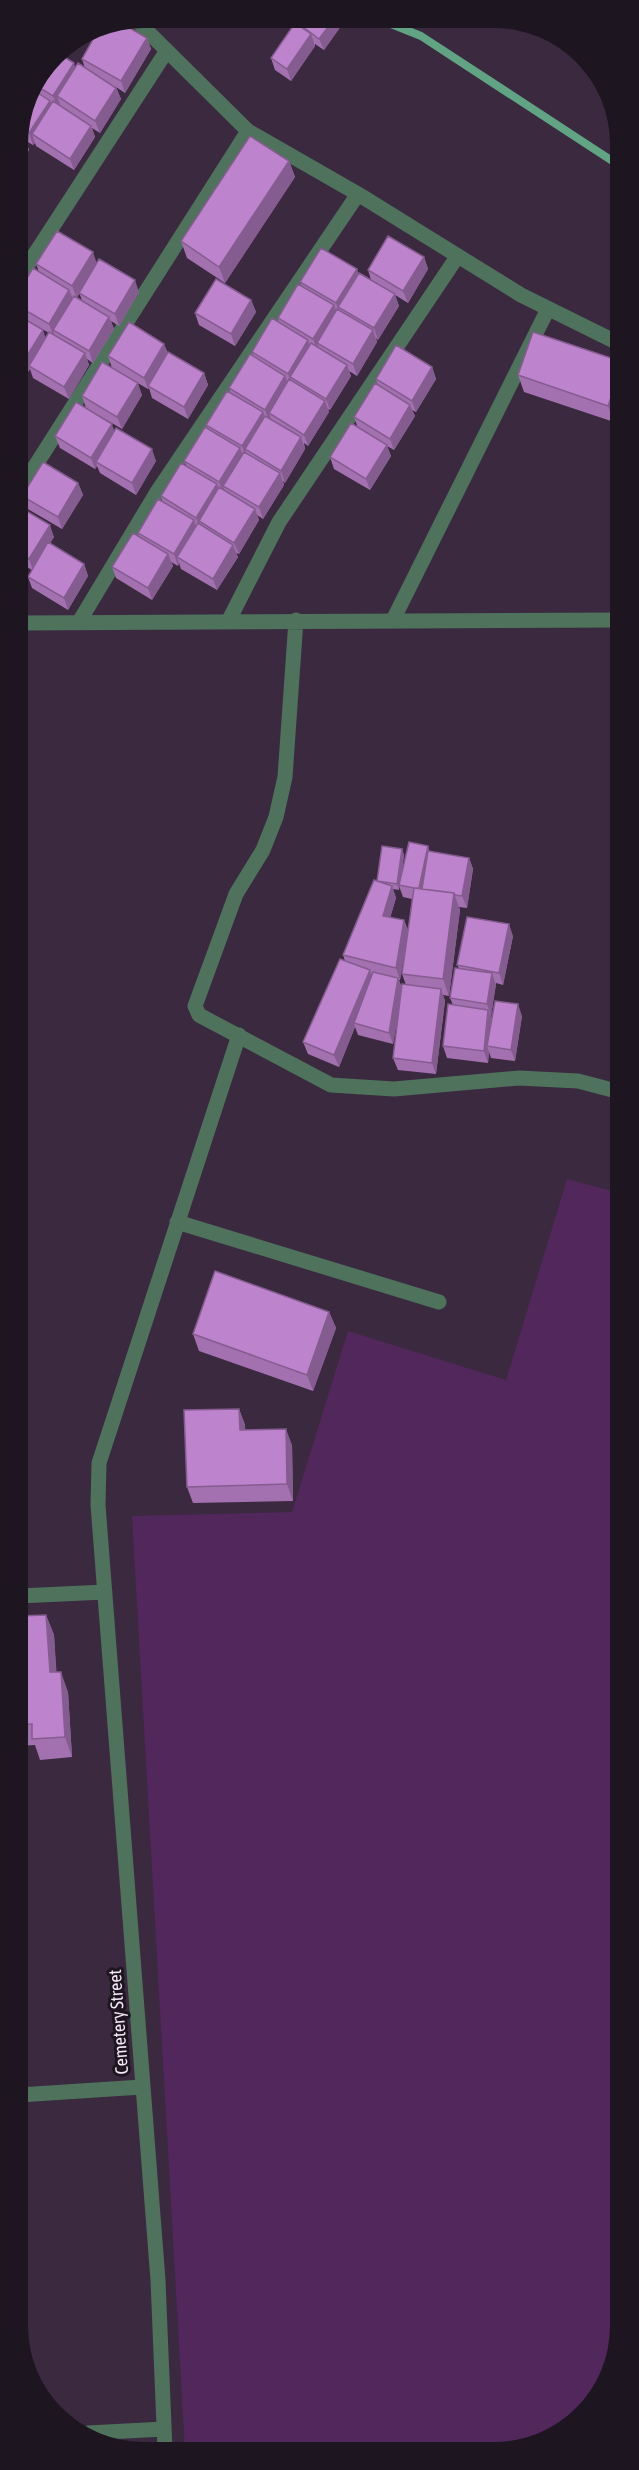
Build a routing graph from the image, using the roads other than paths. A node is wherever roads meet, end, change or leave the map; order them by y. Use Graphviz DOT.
graph roads {
  1 [pos="144,28"];
  2 [pos="166,52"];
  3 [pos="248,131"];
  4 [pos="358,194"];
  5 [pos="457,257"];
  6 [pos="29,263"];
  7 [pos="548,309"];
  8 [pos="610,339"];
  9 [pos="29,476"];
  10 [pos="296,620"];
  11 [pos="393,620"];
  12 [pos="610,620"];
  13 [pos="79,622"];
  14 [pos="228,622"];
  15 [pos="29,623"];
  16 [pos="239,1035"];
  17 [pos="610,1090"];
  18 [pos="177,1222"];
  19 [pos="439,1302"];
  20 [pos="105,1592"];
  21 [pos="28,1596"];
  22 [pos="142,2087"];
  23 [pos="28,2094"];
  24 [pos="164,2429"];
  25 [pos="101,2432"];
  26 [pos="165,2442"];
  1 -- 2 [label="street"];
  2 -- 3 [label="street"];
  2 -- 6 [label="street"];
  3 -- 4 [label="street"];
  3 -- 9 [label="street"];
  4 -- 5 [label="street"];
  4 -- 13 [label="street"];
  5 -- 7 [label="street"];
  5 -- 14 [label="street"];
  7 -- 8 [label="street"];
  7 -- 11 [label="street"];
  10 -- 11 [label="street"];
  10 -- 14 [label="street"];
  10 -- 16 [label="street"];
  11 -- 12 [label="street"];
  13 -- 14 [label="street"];
  13 -- 15 [label="street"];
  16 -- 17 [label="street"];
  16 -- 18 [label="street, Cemetery Street"];
  18 -- 19 [label="street"];
  18 -- 20 [label="street, Cemetery Street"];
  20 -- 21 [label="street"];
  20 -- 22 [label="street, Cemetery Street"];
  22 -- 23 [label="street"];
  22 -- 24 [label="street, Cemetery Street"];
  24 -- 25 [label="street"];
  24 -- 26 [label="street, Cemetery Street"];
}
